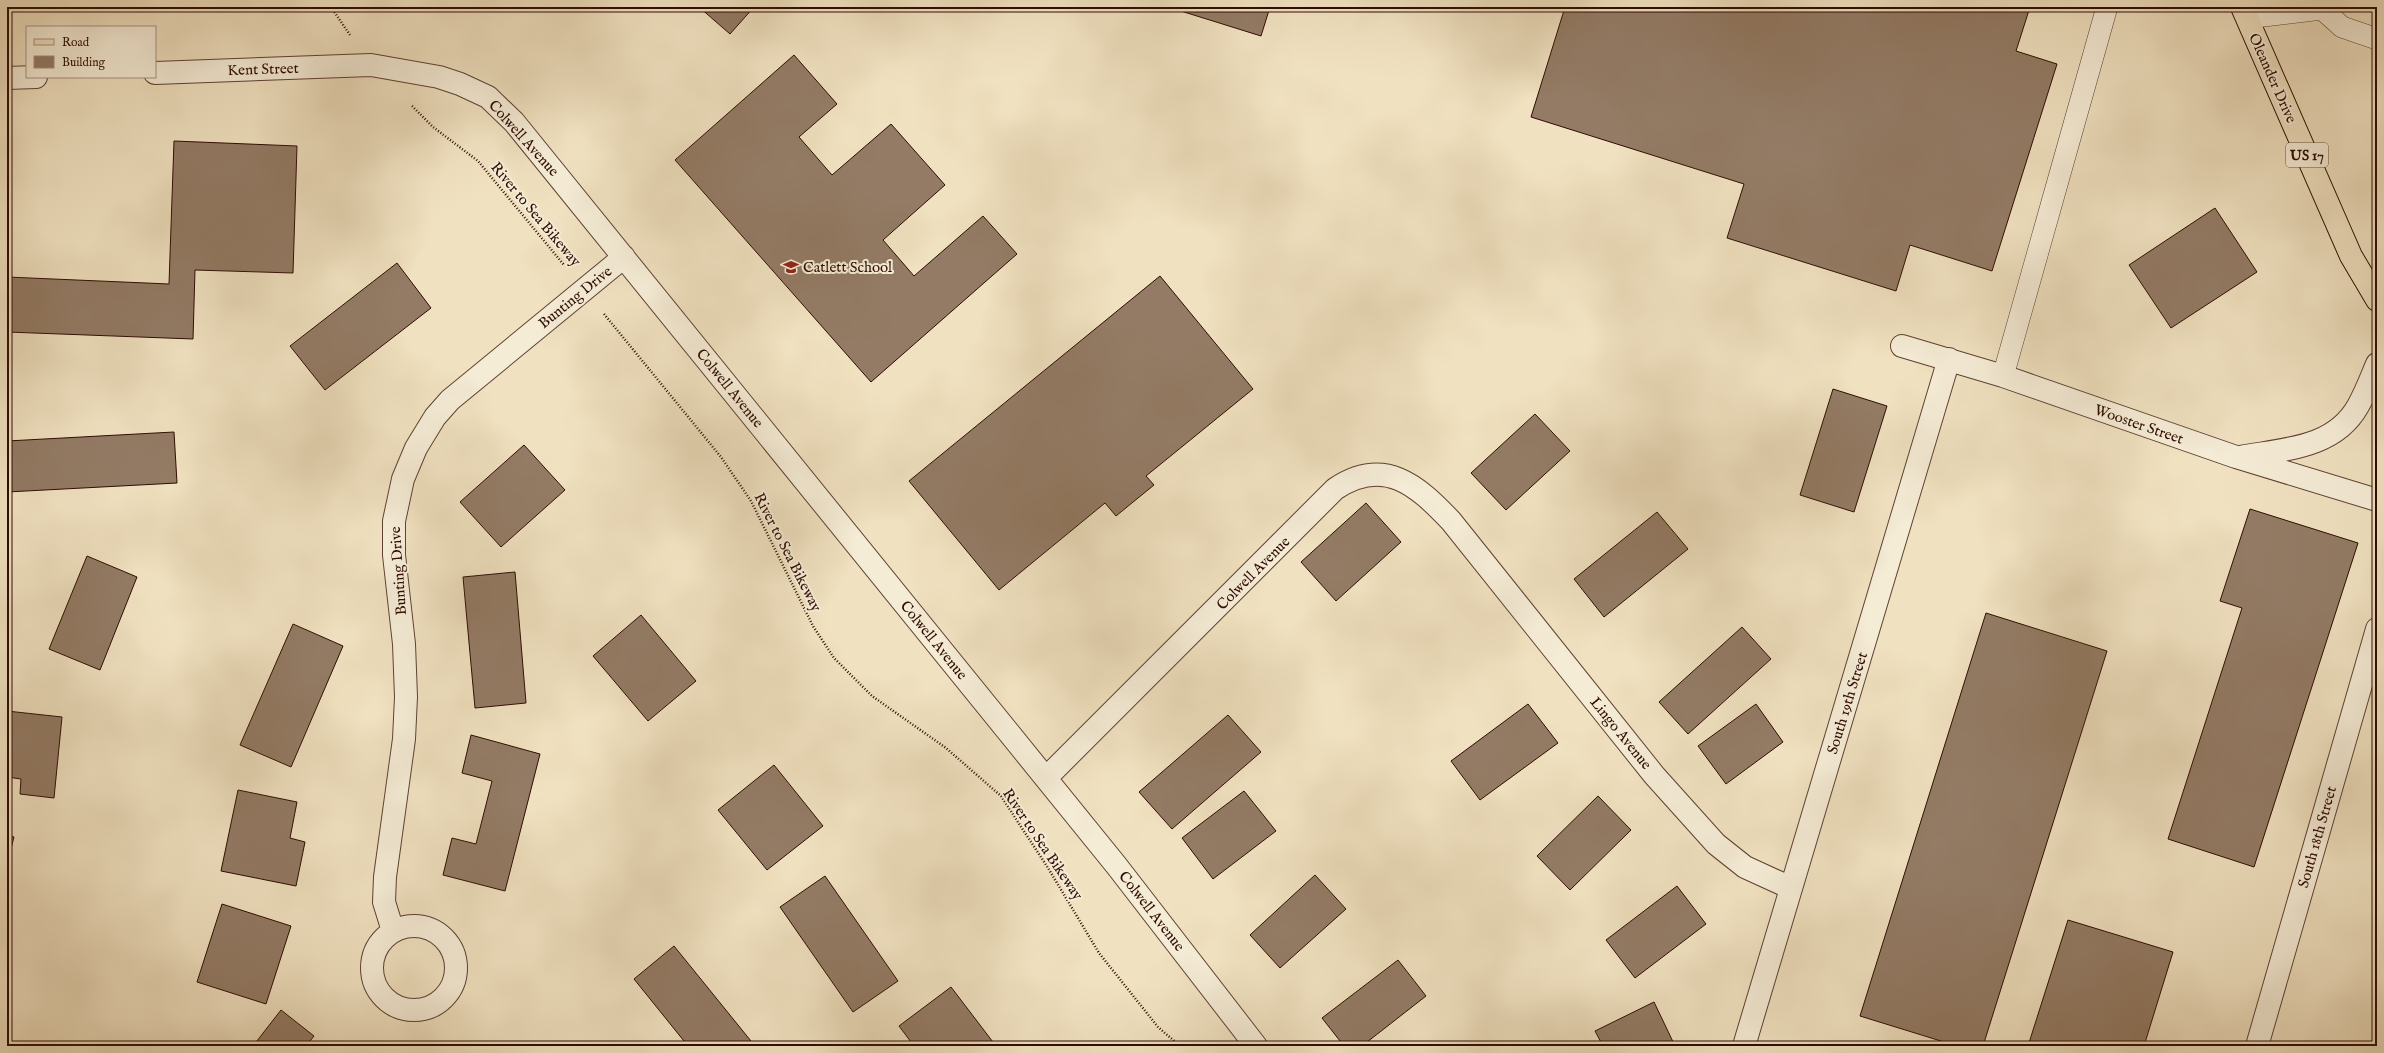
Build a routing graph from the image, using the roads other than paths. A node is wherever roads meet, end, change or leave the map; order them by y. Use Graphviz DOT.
graph roads {
  1 [pos="2107,7"];
  2 [pos="2322,8"];
  3 [pos="2244,13"];
  4 [pos="2377,39"];
  5 [pos="371,65"];
  6 [pos="156,73"];
  7 [pos="26,77"];
  8 [pos="7,78"];
  9 [pos="624,257"];
  10 [pos="2377,300"];
  11 [pos="1902,346"];
  12 [pos="1949,359"];
  13 [pos="2377,364"];
  14 [pos="2003,376"];
  15 [pos="2236,457"];
  16 [pos="2377,500"];
  17 [pos="1475,551"];
  18 [pos="2377,629"];
  19 [pos="1046,778"];
  20 [pos="1792,888"];
  21 [pos="393,931"];
  22 [pos="1256,1046"];
  23 [pos="1744,1046"];
  24 [pos="2257,1046"];
  1 -- 14 [label="lane"];
  2 -- 3 [label="lane"];
  2 -- 4 [label="lane"];
  3 -- 10 [label="main road, Oleander Drive / US 17"];
  5 -- 6 [label="street, Kent Street"];
  5 -- 9 [label="street, Colwell Avenue"];
  7 -- 8 [label="street"];
  9 -- 19 [label="street, Colwell Avenue"];
  9 -- 21 [label="street, Bunting Drive"];
  11 -- 12 [label="street, Wooster Street"];
  12 -- 14 [label="street, Wooster Street"];
  12 -- 20 [label="street, South 19th Street"];
  13 -- 15 [label="street"];
  14 -- 15 [label="street, Wooster Street"];
  15 -- 16 [label="street, Wooster Street"];
  17 -- 19 [label="street, Colwell Avenue"];
  17 -- 20 [label="street, Lingo Avenue"];
  18 -- 24 [label="street, South 18th Street"];
  19 -- 22 [label="street, Colwell Avenue"];
  20 -- 23 [label="street, South 19th Street"];
}
